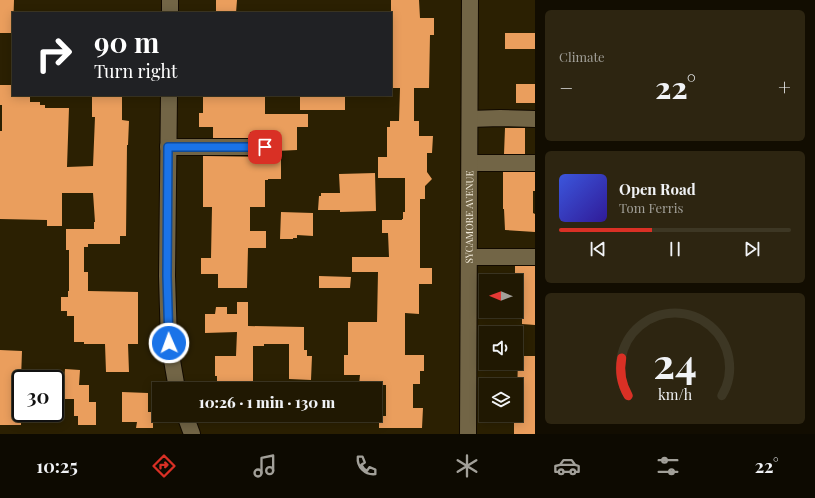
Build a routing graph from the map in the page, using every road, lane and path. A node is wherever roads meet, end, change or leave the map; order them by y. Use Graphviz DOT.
graph roads {
  1 [pos="170,0"];
  2 [pos="470,0"];
  3 [pos="170,12"];
  4 [pos="169,96"];
  5 [pos="470,119"];
  6 [pos="535,119"];
  7 [pos="168,147"];
  8 [pos="265,147"];
  9 [pos="470,162"];
  10 [pos="535,163"];
  11 [pos="469,257"];
  12 [pos="535,257"];
  13 [pos="176,382"];
  14 [pos="188,422"];
  15 [pos="192,434"];
  16 [pos="468,434"];
  1 -- 3 [label="street"];
  2 -- 5 [label="street, SYCAMORE AVENUE"];
  4 -- 7 [label="street"];
  5 -- 6 [label="street"];
  5 -- 9 [label="street, SYCAMORE AVENUE"];
  7 -- 8 [label="street"];
  7 -- 13 [label="street"];
  9 -- 10 [label="street"];
  9 -- 11 [label="street, SYCAMORE AVENUE"];
  11 -- 12 [label="street"];
  11 -- 16 [label="street, SYCAMORE AVENUE"];
  14 -- 15 [label="street"];
}
